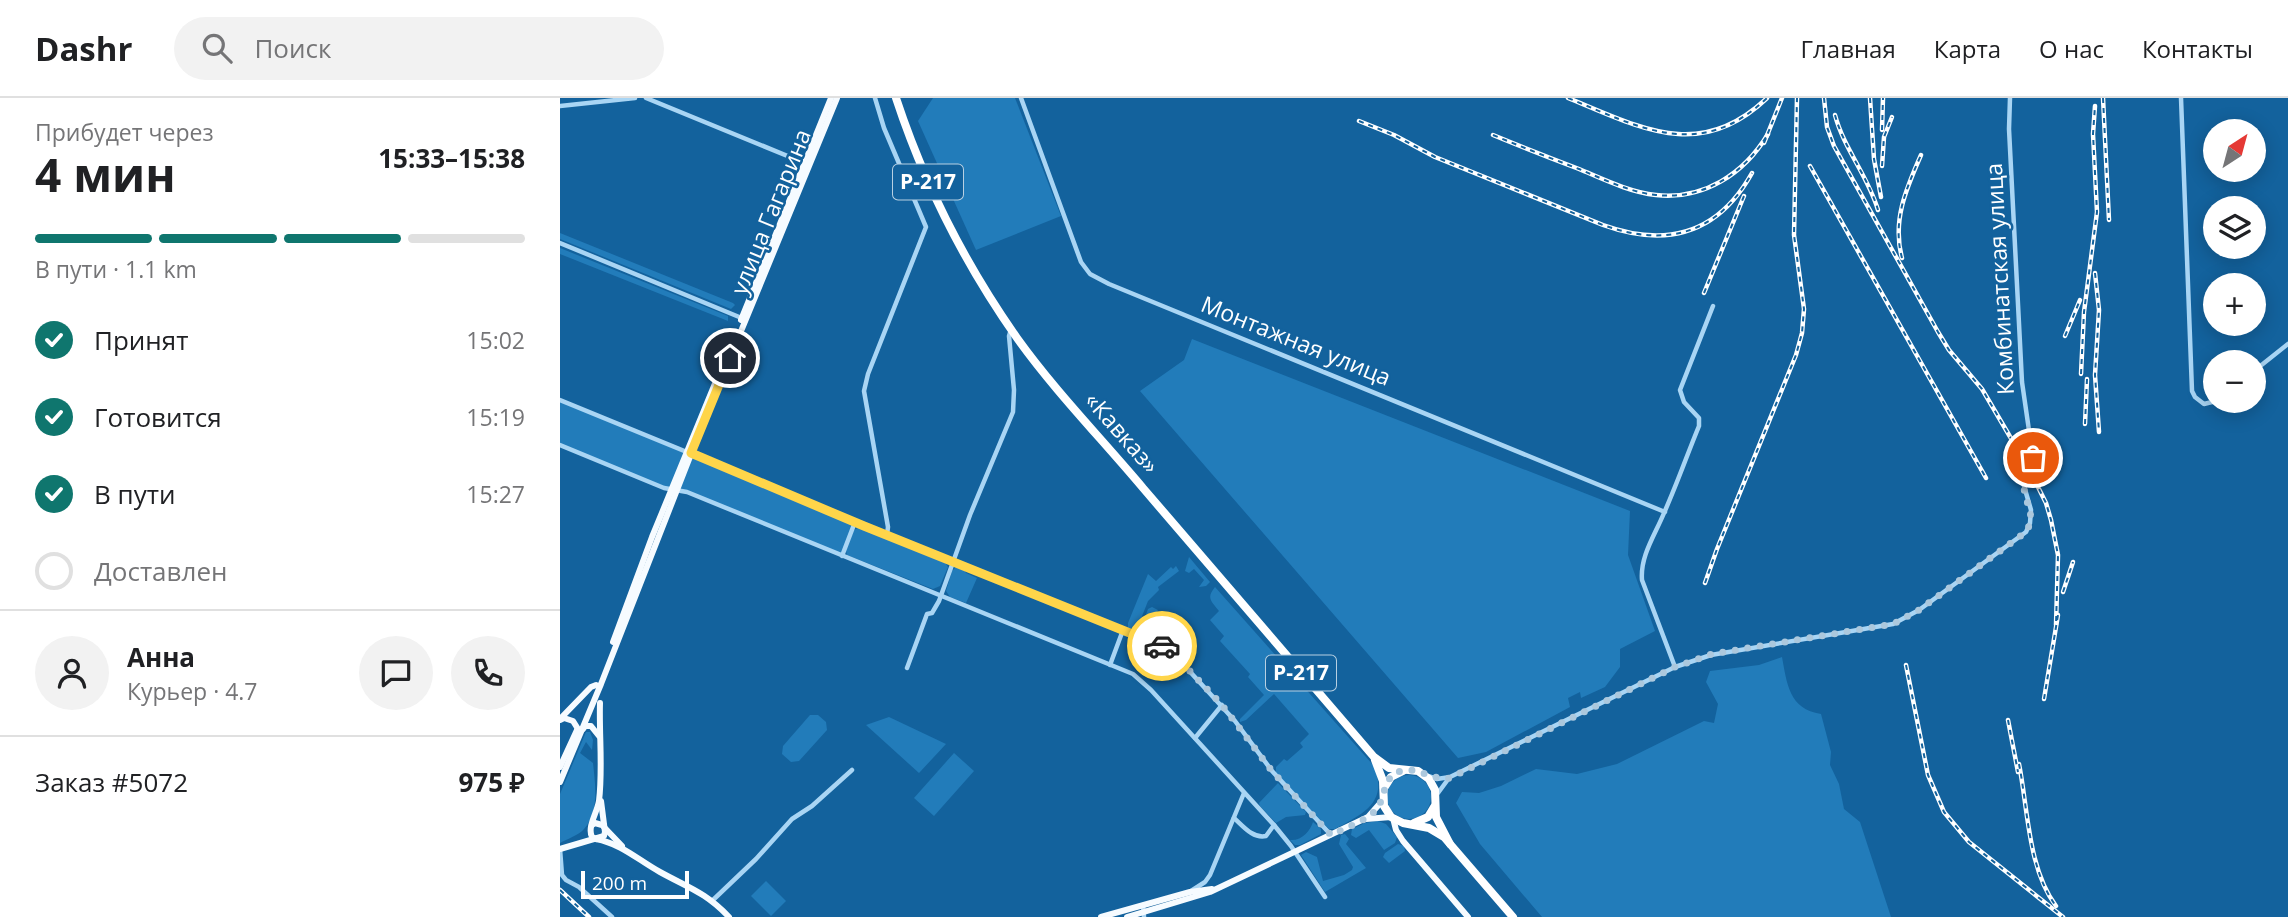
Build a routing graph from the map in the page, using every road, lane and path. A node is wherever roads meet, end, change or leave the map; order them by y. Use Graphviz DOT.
graph roads {
  1 [pos="635,98"];
  2 [pos="646,98"];
  3 [pos="831,98"];
  4 [pos="837,98"];
  5 [pos="875,98"];
  6 [pos="896,98"];
  7 [pos="1021,98"];
  8 [pos="2010,98"];
  9 [pos="2181,98"];
  10 [pos="562,104"];
  11 [pos="807,164"];
  12 [pos="560,243"];
  13 [pos="1713,306"];
  14 [pos="744,319"];
  15 [pos="1011,328"];
  16 [pos="2288,344"];
  17 [pos="2266,361"];
  18 [pos="560,400"];
  19 [pos="2203,403"];
  20 [pos="560,445"];
  21 [pos="689,453"];
  22 [pos="673,491"];
  23 [pos="1665,512"];
  24 [pos="855,522"];
  25 [pos="887,535"];
  26 [pos="842,556"];
  27 [pos="953,562"];
  28 [pos="941,595"];
  29 [pos="1123,630"];
  30 [pos="1110,665"];
  31 [pos="1675,667"];
  32 [pos="907,668"];
  33 [pos="597,687"];
  34 [pos="600,703"];
  35 [pos="1222,705"];
  36 [pos="560,720"];
  37 [pos="579,730"];
  38 [pos="599,736"];
  39 [pos="1195,738"];
  40 [pos="1374,757"];
  41 [pos="560,767"];
  42 [pos="852,770"];
  43 [pos="1403,771"];
  44 [pos="1424,775"];
  45 [pos="1450,778"];
  46 [pos="560,782"];
  47 [pos="600,788"];
  48 [pos="1384,788"];
  49 [pos="1244,793"];
  50 [pos="1436,797"];
  51 [pos="1382,800"];
  52 [pos="1434,807"];
  53 [pos="1392,817"];
  54 [pos="1234,818"];
  55 [pos="1361,820"];
  56 [pos="1410,824"];
  57 [pos="592,825"];
  58 [pos="1274,825"];
  59 [pos="605,828"];
  60 [pos="1331,835"];
  61 [pos="596,839"];
  62 [pos="1403,841"];
  63 [pos="572,844"];
  64 [pos="1450,844"];
  65 [pos="560,849"];
  66 [pos="626,849"];
  67 [pos="1295,852"];
  68 [pos="1217,888"];
  69 [pos="1190,892"];
  70 [pos="1325,897"];
  71 [pos="713,900"];
  72 [pos="1144,911"];
  73 [pos="612,917"];
  74 [pos="729,917"];
  75 [pos="1101,917"];
  76 [pos="1127,917"];
  77 [pos="1468,917"];
  78 [pos="1513,917"];
  1 -- 10 [label="street"];
  2 -- 11 [label="street"];
  3 -- 11 [label="main road, улица Гагарина"];
  4 -- 11 [label="main road, улица Гагарина"];
  5 -- 25 [label="street"];
  6 -- 15 [label="highway, «Кавказ» / Р-217"];
  7 -- 23 [label="street, Монтажная улица"];
  8 -- 31 [label="street, Комбинатская улица"];
  9 -- 19 [label="street"];
  11 -- 14 [label="main road, улица Гагарина"];
  12 -- 14 [label="street"];
  13 -- 23 [label="street"];
  14 -- 21 [label="main road, улица Гагарина"];
  15 -- 27 [label="street"];
  15 -- 40 [label="highway, «Кавказ» / Р-217"];
  16 -- 17 [label="street"];
  18 -- 21 [label="street"];
  20 -- 22 [label="street"];
  21 -- 22 [label="main road, улица Гагарина"];
  21 -- 24 [label="street"];
  22 -- 26 [label="street"];
  22 -- 33 [label="main road, улица Гагарина"];
  23 -- 31 [label="street"];
  24 -- 25 [label="street"];
  24 -- 26 [label="street"];
  25 -- 27 [label="street"];
  26 -- 28 [label="street"];
  27 -- 28 [label="street"];
  27 -- 29 [label="street"];
  28 -- 30 [label="street"];
  28 -- 32 [label="street"];
  29 -- 30 [label="street"];
  29 -- 35 [label="street"];
  30 -- 39 [label="street"];
  31 -- 45 [label="street, Комбинатская улица"];
  33 -- 34 [label="street, улица Гагарина"];
  33 -- 36 [label="main road, улица Гагарина"];
  33 -- 37 [label="main road, улица Гагарина"];
  34 -- 38 [label="main road, улица Гагарина"];
  35 -- 39 [label="street"];
  35 -- 60 [label="street"];
  36 -- 37 [label="main road"];
  37 -- 38 [label="main road"];
  37 -- 41 [label="main road, улица Гагарина"];
  37 -- 46 [label="main road, улица Гагарина"];
  38 -- 47 [label="main road, улица Гагарина"];
  39 -- 49 [label="street"];
  40 -- 43 [label="highway, «Кавказ» / Р-217"];
  40 -- 48 [label="highway, «Кавказ» / Р-217"];
  42 -- 71 [label="street"];
  43 -- 44 [label="highway, «Кавказ» / Р-217"];
  43 -- 48 [label="highway"];
  44 -- 45 [label="street"];
  44 -- 50 [label="highway"];
  45 -- 50 [label="street, Комбинатская улица"];
  47 -- 57 [label="main road, улица Гагарина"];
  47 -- 59 [label="main road, улица Гагарина"];
  48 -- 51 [label="highway, «Кавказ» / Р-217"];
  49 -- 54 [label="street"];
  49 -- 58 [label="street"];
  50 -- 52 [label="highway"];
  51 -- 53 [label="highway"];
  51 -- 55 [label="main road"];
  52 -- 56 [label="highway"];
  52 -- 64 [label="highway"];
  53 -- 55 [label="main road"];
  53 -- 56 [label="highway"];
  53 -- 62 [label="main road"];
  54 -- 58 [label="street"];
  54 -- 69 [label="street"];
  55 -- 60 [label="main road"];
  56 -- 62 [label="main road"];
  56 -- 64 [label="highway"];
  57 -- 59 [label="main road"];
  57 -- 61 [label="main road"];
  57 -- 63 [label="main road"];
  58 -- 67 [label="street"];
  59 -- 61 [label="main road"];
  59 -- 66 [label="main road"];
  60 -- 67 [label="main road"];
  61 -- 63 [label="main road"];
  61 -- 66 [label="main road"];
  62 -- 77 [label="main road"];
  63 -- 65 [label="main road"];
  64 -- 78 [label="highway"];
  65 -- 73 [label="street"];
  66 -- 71 [label="main road"];
  67 -- 68 [label="main road"];
  67 -- 70 [label="street"];
  68 -- 69 [label="main road"];
  68 -- 72 [label="main road"];
  69 -- 72 [label="main road"];
  71 -- 74 [label="main road"];
  72 -- 75 [label="main road"];
  72 -- 76 [label="main road"];
}
